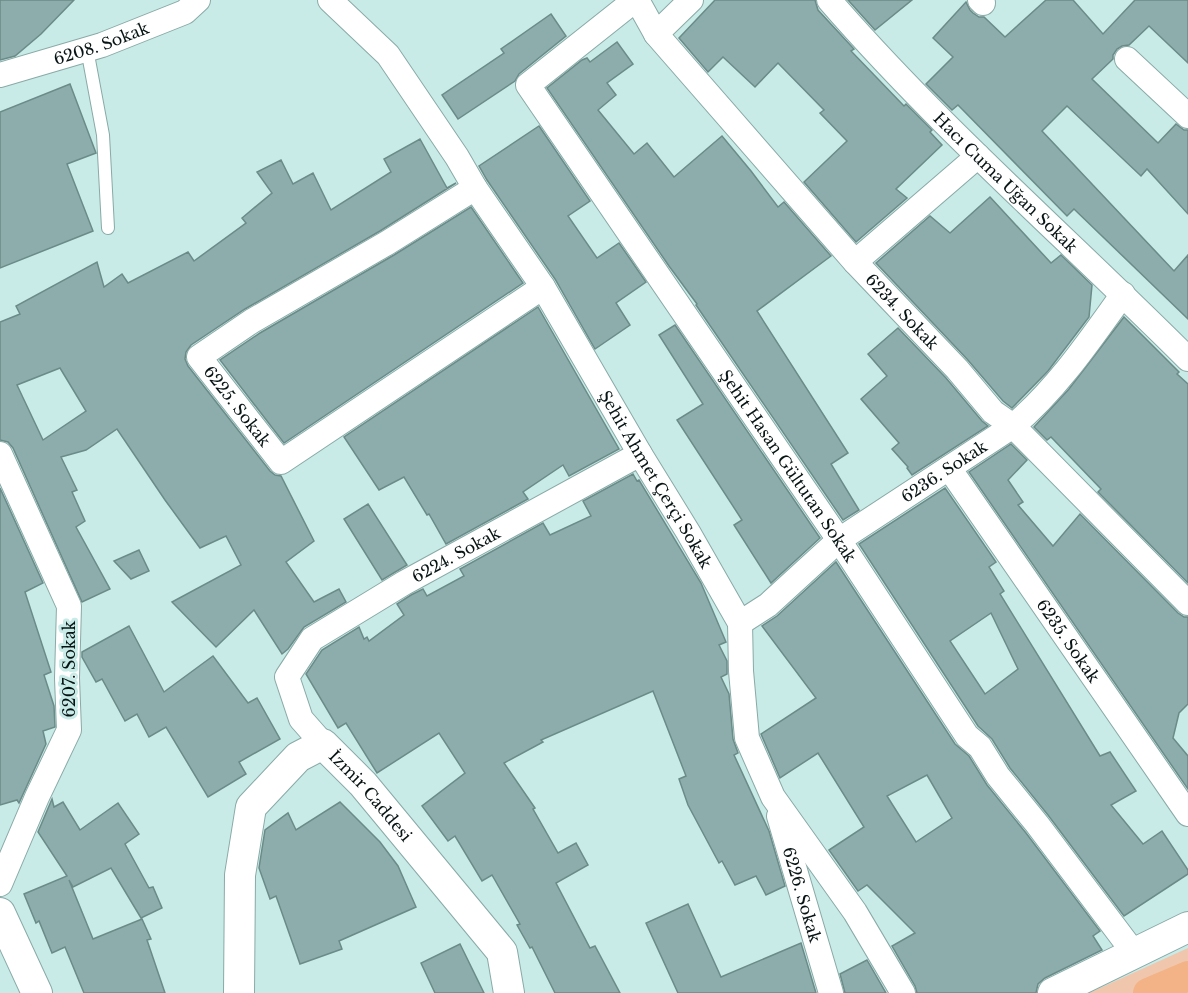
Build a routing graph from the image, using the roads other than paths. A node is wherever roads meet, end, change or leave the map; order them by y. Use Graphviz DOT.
graph roads {
  1 [pos="198,0"];
  2 [pos="330,0"];
  3 [pos="636,0"];
  4 [pos="691,0"];
  5 [pos="829,0"];
  6 [pos="656,34"];
  7 [pos="87,49"];
  8 [pos="1127,59"];
  9 [pos="0,75"];
  10 [pos="1188,116"];
  11 [pos="978,156"];
  12 [pos="475,188"];
  13 [pos="108,228"];
  14 [pos="855,262"];
  15 [pos="543,287"];
  16 [pos="1124,294"];
  17 [pos="1188,358"];
  18 [pos="1013,426"];
  19 [pos="640,453"];
  20 [pos="0,454"];
  21 [pos="949,468"];
  22 [pos="839,540"];
  23 [pos="1188,603"];
  24 [pos="740,623"];
  25 [pos="323,744"];
  26 [pos="773,797"];
  27 [pos="1188,814"];
  28 [pos="0,884"];
  29 [pos="0,913"];
  30 [pos="1188,927"];
  31 [pos="1134,953"];
  32 [pos="828,992"];
  33 [pos="37,993"];
  34 [pos="239,993"];
  35 [pos="509,993"];
  36 [pos="903,993"];
  37 [pos="1053,993"];
  1 -- 7 [label="street, 6208. Sokak"];
  2 -- 12 [label="street, Şehit Ahmet Çerçi Sokak"];
  3 -- 6 [label="street, 6234. Sokak"];
  3 -- 22 [label="street, Şehit Hasan Gültutan Sokak"];
  4 -- 6 [label="street"];
  5 -- 11 [label="street, Hacı Cuma Uğan Sokak"];
  6 -- 14 [label="street, 6234. Sokak"];
  7 -- 9 [label="street, 6208. Sokak"];
  7 -- 13 [label="lane"];
  8 -- 10 [label="street"];
  11 -- 14 [label="street"];
  11 -- 16 [label="street, Hacı Cuma Uğan Sokak"];
  12 -- 15 [label="street, Şehit Ahmet Çerçi Sokak"];
  12 -- 15 [label="street, 6225. Sokak"];
  14 -- 18 [label="street, 6234. Sokak"];
  15 -- 19 [label="street, Şehit Ahmet Çerçi Sokak"];
  16 -- 17 [label="street, Hacı Cuma Uğan Sokak"];
  16 -- 18 [label="street, 6236. Sokak"];
  18 -- 21 [label="street, 6236. Sokak"];
  18 -- 23 [label="street, 6234. Sokak"];
  19 -- 24 [label="street, Şehit Ahmet Çerçi Sokak"];
  19 -- 25 [label="street, 6224. Sokak"];
  20 -- 28 [label="street, 6207. Sokak"];
  21 -- 22 [label="street, 6236. Sokak"];
  21 -- 27 [label="street, 6235. Sokak"];
  22 -- 24 [label="street, 6236. Sokak"];
  22 -- 31 [label="street, Şehit Hasan Gültutan Sokak"];
  24 -- 26 [label="street, Şehit Ahmet Çerçi Sokak"];
  25 -- 34 [label="street, İzmir Caddesi"];
  25 -- 35 [label="street, İzmir Caddesi"];
  26 -- 32 [label="street, 6226. Sokak"];
  26 -- 36 [label="street, Şehit Ahmet Çerçi Sokak"];
  29 -- 33 [label="street"];
  30 -- 31 [label="street"];
  31 -- 37 [label="street"];
}
